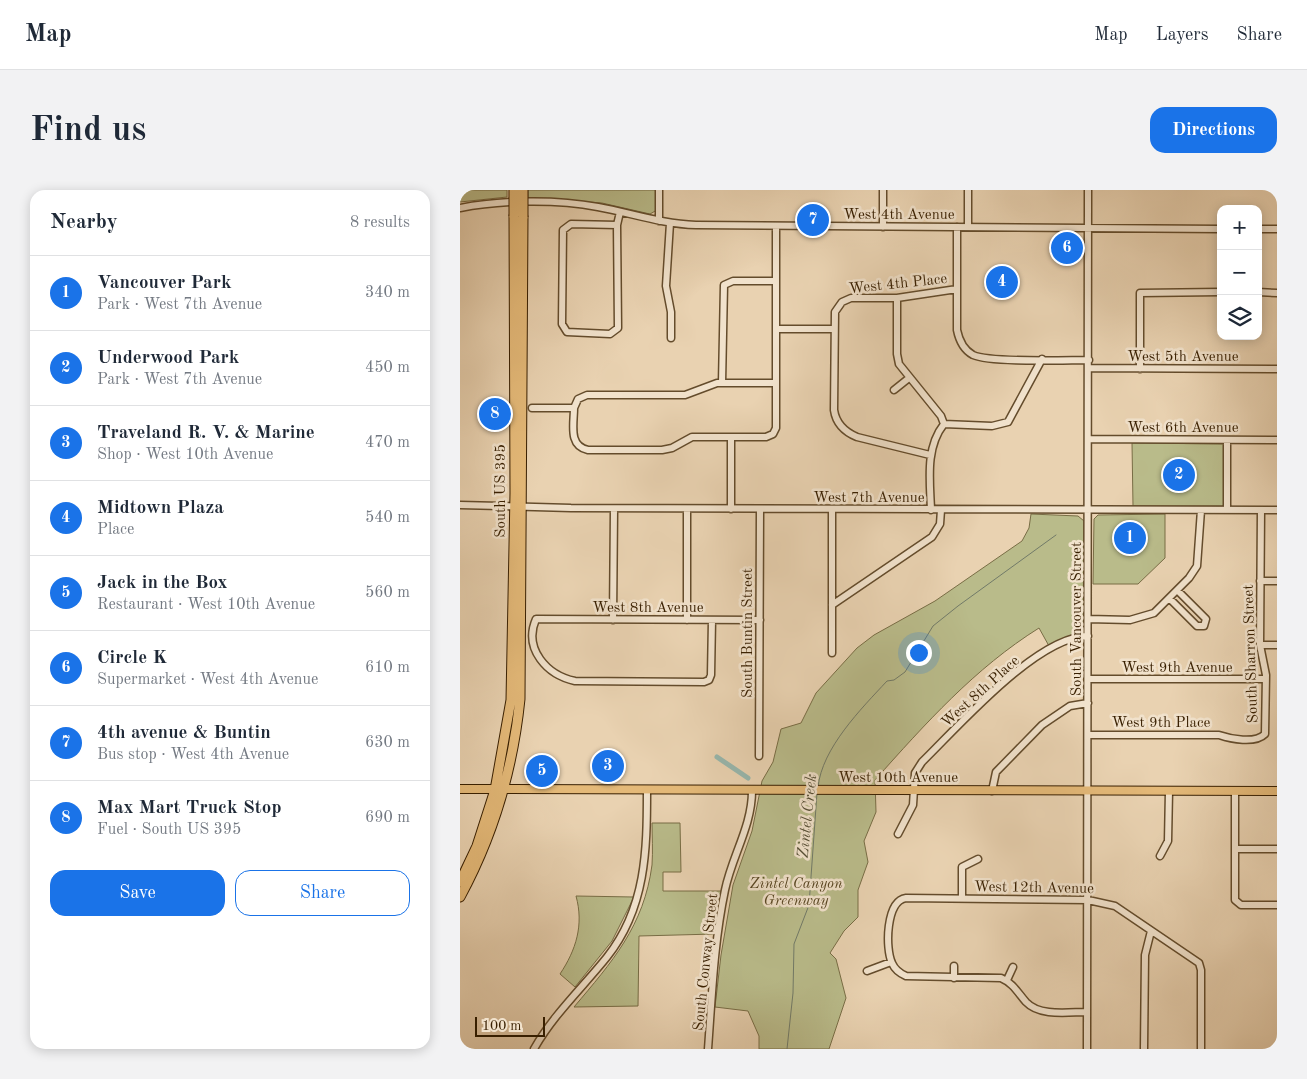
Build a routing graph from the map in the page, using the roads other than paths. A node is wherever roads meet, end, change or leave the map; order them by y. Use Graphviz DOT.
graph roads {
  1 [pos="514,190"];
  2 [pos="523,190"];
  3 [pos="659,190"];
  4 [pos="883,190"];
  5 [pos="968,190"];
  6 [pos="1088,190"];
  7 [pos="460,208"];
  8 [pos="620,212"];
  9 [pos="518,216"];
  10 [pos="659,221"];
  11 [pos="670,223"];
  12 [pos="617,225"];
  13 [pos="776,226"];
  14 [pos="883,227"];
  15 [pos="957,227"];
  16 [pos="968,227"];
  17 [pos="1089,228"];
  18 [pos="1217,229"];
  19 [pos="1262,229"];
  20 [pos="1277,229"];
  21 [pos="776,281"];
  22 [pos="957,289"];
  23 [pos="1217,292"];
  24 [pos="1262,292"];
  25 [pos="1277,293"];
  26 [pos="897,298"];
  27 [pos="776,329"];
  28 [pos="834,329"];
  29 [pos="671,338"];
  30 [pos="1042,359"];
  31 [pos="1089,360"];
  32 [pos="1089,368"];
  33 [pos="1140,369"];
  34 [pos="1277,369"];
  35 [pos="909,378"];
  36 [pos="722,383"];
  37 [pos="776,383"];
  38 [pos="894,390"];
  39 [pos="532,408"];
  40 [pos="574,408"];
  41 [pos="944,424"];
  42 [pos="732,437"];
  43 [pos="1088,439"];
  44 [pos="1227,440"];
  45 [pos="1277,440"];
  46 [pos="930,455"];
  47 [pos="460,505"];
  48 [pos="518,507"];
  49 [pos="614,509"];
  50 [pos="687,509"];
  51 [pos="731,509"];
  52 [pos="760,509"];
  53 [pos="832,510"];
  54 [pos="931,510"];
  55 [pos="941,510"];
  56 [pos="1088,510"];
  57 [pos="1201,510"];
  58 [pos="1227,510"];
  59 [pos="1260,510"];
  60 [pos="1277,510"];
  61 [pos="1260,581"];
  62 [pos="1277,581"];
  63 [pos="1178,590"];
  64 [pos="1169,598"];
  65 [pos="832,605"];
  66 [pos="1088,619"];
  67 [pos="613,620"];
  68 [pos="687,620"];
  69 [pos="712,620"];
  70 [pos="760,620"];
  71 [pos="1088,636"];
  72 [pos="1277,645"];
  73 [pos="1260,646"];
  74 [pos="832,653"];
  75 [pos="1088,679"];
  76 [pos="1266,679"];
  77 [pos="1088,703"];
  78 [pos="1088,735"];
  79 [pos="1263,737"];
  80 [pos="759,756"];
  81 [pos="460,789"];
  82 [pos="499,790"];
  83 [pos="647,791"];
  84 [pos="752,791"];
  85 [pos="915,791"];
  86 [pos="992,791"];
  87 [pos="1088,791"];
  88 [pos="1169,791"];
  89 [pos="1234,792"];
  90 [pos="1277,792"];
  91 [pos="898,834"];
  92 [pos="1235,849"];
  93 [pos="1277,849"];
  94 [pos="1160,856"];
  95 [pos="978,859"];
  96 [pos="460,882"];
  97 [pos="460,897"];
  98 [pos="962,898"];
  99 [pos="1088,900"];
  100 [pos="1277,905"];
  101 [pos="1151,931"];
  102 [pos="892,962"];
  103 [pos="954,966"];
  104 [pos="1013,967"];
  105 [pos="867,971"];
  106 [pos="954,978"];
  107 [pos="1007,980"];
  108 [pos="1087,1012"];
  109 [pos="535,1049"];
  110 [pos="708,1049"];
  111 [pos="1087,1049"];
  112 [pos="1144,1049"];
  113 [pos="1201,1049"];
  1 -- 9 [label="highway, South US 395, bridge"];
  2 -- 9 [label="highway, South US 395, bridge"];
  3 -- 10 [label="street"];
  4 -- 14 [label="street"];
  5 -- 16 [label="street"];
  6 -- 17 [label="street, South Vancouver Street"];
  7 -- 8 [label="street, West 4th Avenue"];
  8 -- 10 [label="street, West 4th Avenue"];
  8 -- 12 [label="street"];
  9 -- 48 [label="highway, South US 395"];
  10 -- 11 [label="street, West 4th Avenue"];
  11 -- 13 [label="street, West 4th Avenue"];
  11 -- 29 [label="street"];
  12 -- 12 [label="street"];
  13 -- 14 [label="street, West 4th Avenue"];
  13 -- 21 [label="street"];
  14 -- 15 [label="street, West 4th Avenue"];
  15 -- 16 [label="street, West 4th Avenue"];
  15 -- 22 [label="street"];
  16 -- 17 [label="street, West 4th Avenue"];
  17 -- 18 [label="street, West 4th Avenue"];
  17 -- 31 [label="street, South Vancouver Street"];
  19 -- 20 [label="street"];
  21 -- 27 [label="street"];
  21 -- 36 [label="street"];
  22 -- 26 [label="street, West 4th Place"];
  22 -- 30 [label="street"];
  23 -- 33 [label="street"];
  24 -- 25 [label="street"];
  26 -- 28 [label="street, West 4th Place"];
  26 -- 35 [label="street"];
  27 -- 28 [label="street"];
  27 -- 37 [label="street"];
  28 -- 46 [label="street"];
  30 -- 31 [label="street"];
  30 -- 41 [label="street"];
  31 -- 32 [label="street, South Vancouver Street"];
  32 -- 33 [label="street, West 5th Avenue"];
  32 -- 43 [label="street, South Vancouver Street"];
  33 -- 34 [label="street, West 5th Avenue"];
  35 -- 38 [label="street"];
  35 -- 41 [label="street"];
  36 -- 37 [label="street"];
  36 -- 40 [label="street"];
  37 -- 42 [label="street"];
  39 -- 40 [label="street"];
  40 -- 42 [label="street"];
  41 -- 46 [label="street"];
  42 -- 51 [label="street"];
  43 -- 44 [label="street, West 6th Avenue"];
  43 -- 56 [label="street, South Vancouver Street"];
  44 -- 45 [label="street, West 6th Avenue"];
  44 -- 58 [label="street"];
  46 -- 54 [label="street"];
  47 -- 48 [label="street, West 7th Avenue"];
  48 -- 49 [label="street, West 7th Avenue"];
  48 -- 82 [label="highway, South US 395"];
  49 -- 50 [label="street, West 7th Avenue"];
  49 -- 67 [label="street"];
  50 -- 51 [label="street, West 7th Avenue"];
  50 -- 68 [label="street"];
  51 -- 52 [label="street, West 7th Avenue"];
  52 -- 53 [label="street, West 7th Avenue"];
  52 -- 70 [label="street, South Buntin Street"];
  53 -- 54 [label="street, West 7th Avenue"];
  53 -- 65 [label="street"];
  54 -- 55 [label="street, West 7th Avenue"];
  55 -- 56 [label="street, West 7th Avenue"];
  55 -- 65 [label="street"];
  56 -- 57 [label="street, West 7th Avenue"];
  56 -- 66 [label="street, South Vancouver Street"];
  57 -- 58 [label="street, West 7th Avenue"];
  57 -- 63 [label="street"];
  58 -- 59 [label="street, West 7th Avenue"];
  59 -- 60 [label="street, West 7th Avenue"];
  59 -- 61 [label="street, South Sharron Street"];
  61 -- 62 [label="street"];
  61 -- 73 [label="street, South Sharron Street"];
  63 -- 64 [label="street"];
  63 -- 64 [label="street"];
  64 -- 66 [label="street"];
  65 -- 74 [label="street"];
  66 -- 71 [label="street, South Vancouver Street"];
  67 -- 68 [label="street, West 8th Avenue"];
  67 -- 69 [label="street, West 8th Avenue"];
  68 -- 69 [label="street, West 8th Avenue"];
  69 -- 70 [label="street, West 8th Avenue"];
  70 -- 80 [label="street, South Buntin Street"];
  71 -- 75 [label="street, South Vancouver Street"];
  71 -- 85 [label="street, West 8th Place"];
  72 -- 73 [label="street"];
  73 -- 76 [label="street, South Sharron Street"];
  75 -- 76 [label="street, West 9th Avenue"];
  75 -- 77 [label="street, South Vancouver Street"];
  76 -- 79 [label="street, South Sharron Street"];
  77 -- 78 [label="street, South Vancouver Street"];
  77 -- 86 [label="street"];
  78 -- 79 [label="street, West 9th Place"];
  78 -- 87 [label="street, South Vancouver Street"];
  81 -- 82 [label="main road, West 10th Avenue"];
  82 -- 83 [label="main road, West 10th Avenue"];
  82 -- 96 [label="highway"];
  82 -- 97 [label="highway"];
  83 -- 84 [label="main road, West 10th Avenue"];
  83 -- 109 [label="street"];
  84 -- 85 [label="main road, West 10th Avenue"];
  84 -- 110 [label="street, South Conway Street"];
  85 -- 86 [label="main road, West 10th Avenue"];
  85 -- 91 [label="street, West 8th Place"];
  86 -- 87 [label="main road, West 10th Avenue"];
  87 -- 88 [label="main road, West 10th Avenue"];
  87 -- 99 [label="street, South Vancouver Street"];
  88 -- 89 [label="main road, West 10th Avenue"];
  88 -- 94 [label="street"];
  89 -- 90 [label="main road, West 10th Avenue"];
  89 -- 92 [label="street"];
  92 -- 93 [label="street"];
  92 -- 100 [label="street"];
  95 -- 98 [label="street"];
  98 -- 99 [label="street, West 12th Avenue"];
  98 -- 102 [label="street, West 12th Avenue"];
  99 -- 101 [label="street, West 12th Avenue"];
  99 -- 108 [label="street, South Vancouver Street"];
  101 -- 112 [label="street"];
  101 -- 113 [label="street, West 12th Avenue"];
  102 -- 105 [label="street"];
  102 -- 106 [label="street"];
  103 -- 106 [label="street"];
  104 -- 107 [label="street"];
  106 -- 107 [label="street"];
  107 -- 108 [label="street"];
  108 -- 111 [label="street, South Vancouver Street"];
}
